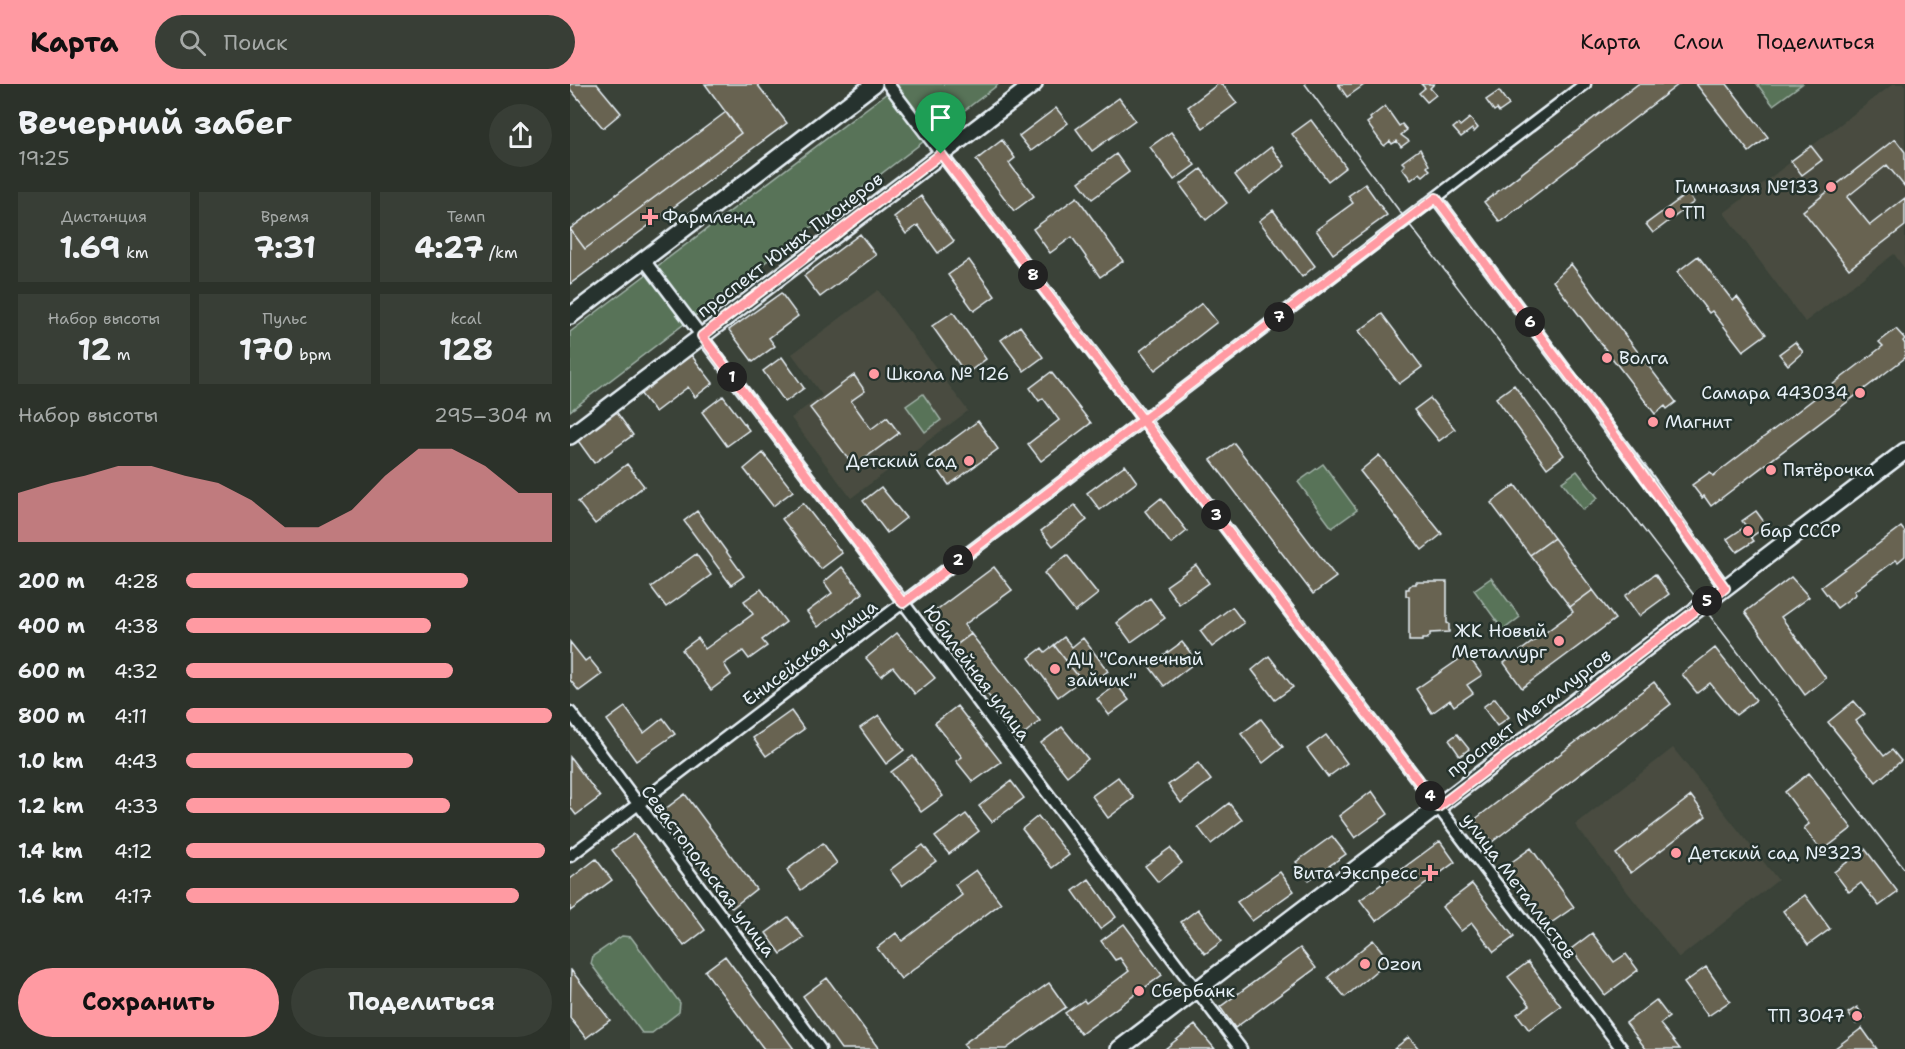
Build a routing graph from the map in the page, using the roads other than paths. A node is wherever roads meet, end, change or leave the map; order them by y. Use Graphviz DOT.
graph roads {
  1 [pos="874,84"];
  2 [pos="888,84"];
  3 [pos="1034,84"];
  4 [pos="1585,84"];
  5 [pos="941,154"];
  6 [pos="1436,198"];
  7 [pos="644,260"];
  8 [pos="570,316"];
  9 [pos="702,336"];
  10 [pos="1143,420"];
  11 [pos="570,436"];
  12 [pos="1905,451"];
  13 [pos="1725,588"];
  14 [pos="903,603"];
  15 [pos="570,712"];
  16 [pos="637,805"];
  17 [pos="1438,807"];
  18 [pos="570,855"];
  19 [pos="1196,990"];
  20 [pos="820,1049"];
  21 [pos="1119,1049"];
  22 [pos="1241,1049"];
  23 [pos="1622,1049"];
  1 -- 7 [label="street"];
  2 -- 5 [label="street, улица Металлистов"];
  3 -- 5 [label="street, проспект Юных Пионеров"];
  4 -- 6 [label="street, Енисейская улица"];
  5 -- 9 [label="street, проспект Юных Пионеров"];
  5 -- 10 [label="street, улица Металлистов"];
  6 -- 10 [label="street, Енисейская улица"];
  6 -- 13 [label="street"];
  7 -- 8 [label="street"];
  7 -- 9 [label="street, Юбилейная улица"];
  9 -- 11 [label="street, проспект Юных Пионеров"];
  9 -- 14 [label="street, Юбилейная улица"];
  10 -- 14 [label="street, Енисейская улица"];
  10 -- 17 [label="street, улица Металлистов"];
  12 -- 13 [label="street, проспект Металлургов"];
  13 -- 17 [label="street, проспект Металлургов"];
  14 -- 16 [label="street, Енисейская улица"];
  14 -- 19 [label="street, Юбилейная улица"];
  15 -- 16 [label="street, Севастопольская улица"];
  16 -- 18 [label="street, Енисейская улица"];
  16 -- 20 [label="street, Севастопольская улица"];
  17 -- 19 [label="street, проспект Металлургов"];
  17 -- 23 [label="street, улица Металлистов"];
  19 -- 21 [label="street, проспект Металлургов"];
  19 -- 22 [label="street, Юбилейная улица"];
}
